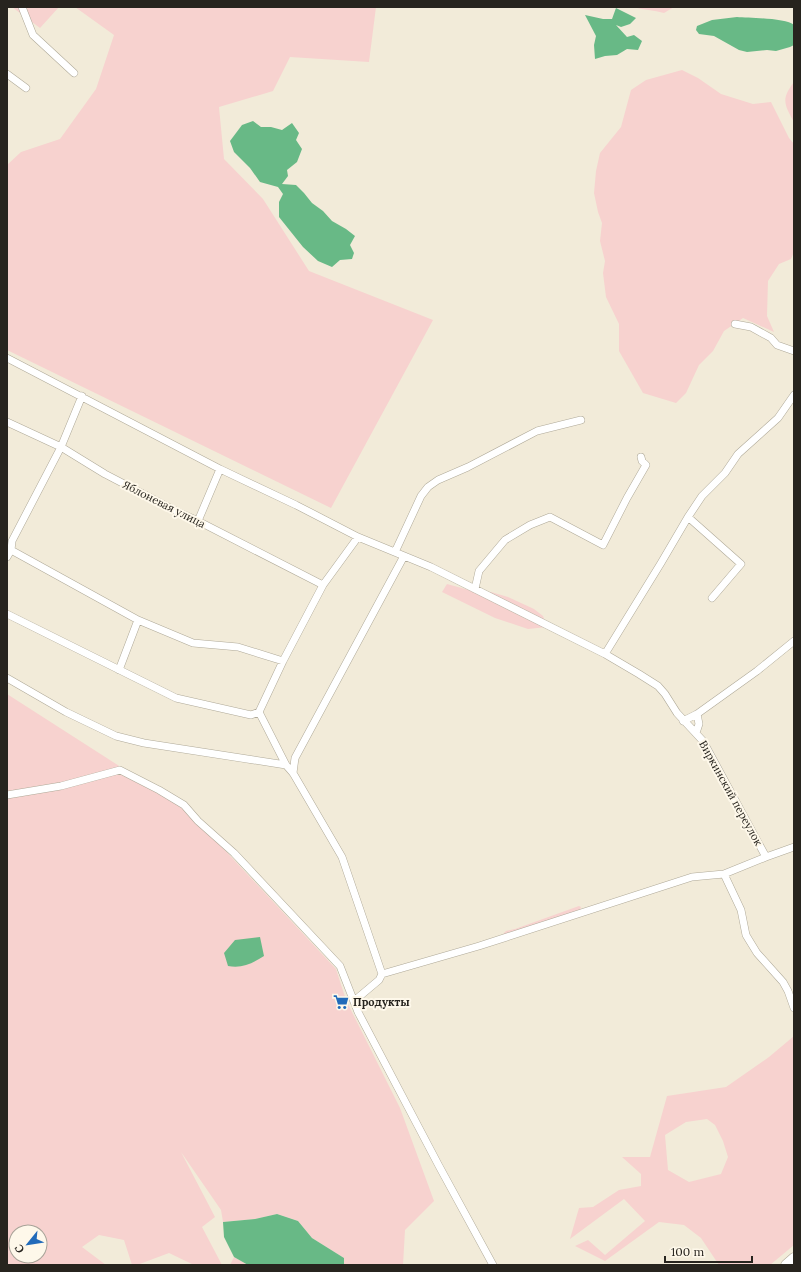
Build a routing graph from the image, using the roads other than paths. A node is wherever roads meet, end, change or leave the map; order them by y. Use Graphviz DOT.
graph roads {
  1 [pos="22,7"];
  2 [pos="74,73"];
  3 [pos="7,74"];
  4 [pos="26,88"];
  5 [pos="735,324"];
  6 [pos="794,351"];
  7 [pos="7,358"];
  8 [pos="794,395"];
  9 [pos="82,396"];
  10 [pos="581,420"];
  11 [pos="7,422"];
  12 [pos="61,447"];
  13 [pos="641,457"];
  14 [pos="220,469"];
  15 [pos="688,517"];
  16 [pos="198,521"];
  17 [pos="358,537"];
  18 [pos="10,539"];
  19 [pos="11,550"];
  20 [pos="395,552"];
  21 [pos="404,556"];
  22 [pos="7,558"];
  23 [pos="322,585"];
  24 [pos="475,589"];
  25 [pos="712,598"];
  26 [pos="7,614"];
  27 [pos="138,620"];
  28 [pos="794,641"];
  29 [pos="605,654"];
  30 [pos="283,661"];
  31 [pos="119,670"];
  32 [pos="7,678"];
  33 [pos="258,712"];
  34 [pos="697,714"];
  35 [pos="683,720"];
  36 [pos="696,733"];
  37 [pos="286,765"];
  38 [pos="293,773"];
  39 [pos="7,796"];
  40 [pos="794,847"];
  41 [pos="766,857"];
  42 [pos="724,874"];
  43 [pos="382,974"];
  44 [pos="354,1001"];
  45 [pos="794,1008"];
  46 [pos="794,1258"];
  47 [pos="493,1265"];
  48 [pos="786,1265"];
  1 -- 2 [label="street"];
  3 -- 4 [label="street"];
  5 -- 6 [label="street"];
  7 -- 9 [label="street, Виркинский переулок"];
  8 -- 15 [label="street"];
  9 -- 12 [label="street"];
  9 -- 14 [label="street, Виркинский переулок"];
  10 -- 20 [label="street"];
  11 -- 12 [label="street, Яблоневая улица"];
  12 -- 16 [label="street, Яблоневая улица"];
  12 -- 18 [label="street"];
  13 -- 24 [label="street"];
  14 -- 16 [label="street"];
  14 -- 17 [label="street, Виркинский переулок"];
  15 -- 25 [label="street"];
  15 -- 29 [label="street"];
  16 -- 23 [label="street, Яблоневая улица"];
  17 -- 20 [label="street, Виркинский переулок"];
  17 -- 23 [label="street"];
  18 -- 19 [label="street"];
  19 -- 22 [label="street"];
  19 -- 27 [label="street"];
  20 -- 21 [label="street, Виркинский переулок"];
  21 -- 24 [label="street, Виркинский переулок"];
  21 -- 38 [label="street"];
  23 -- 30 [label="street"];
  24 -- 29 [label="street, Виркинский переулок"];
  26 -- 31 [label="street"];
  27 -- 30 [label="street"];
  27 -- 31 [label="street"];
  28 -- 34 [label="street"];
  29 -- 35 [label="street, Виркинский переулок"];
  30 -- 33 [label="street"];
  31 -- 33 [label="street"];
  32 -- 37 [label="street"];
  33 -- 37 [label="street"];
  34 -- 35 [label="street"];
  34 -- 36 [label="street"];
  35 -- 36 [label="street, Виркинский переулок"];
  36 -- 41 [label="street, Виркинский переулок"];
  37 -- 38 [label="street"];
  38 -- 43 [label="street"];
  39 -- 44 [label="street"];
  40 -- 41 [label="street"];
  41 -- 42 [label="street"];
  42 -- 43 [label="street"];
  42 -- 45 [label="street"];
  43 -- 44 [label="street"];
  44 -- 47 [label="street"];
  46 -- 48 [label="main road"];
}
